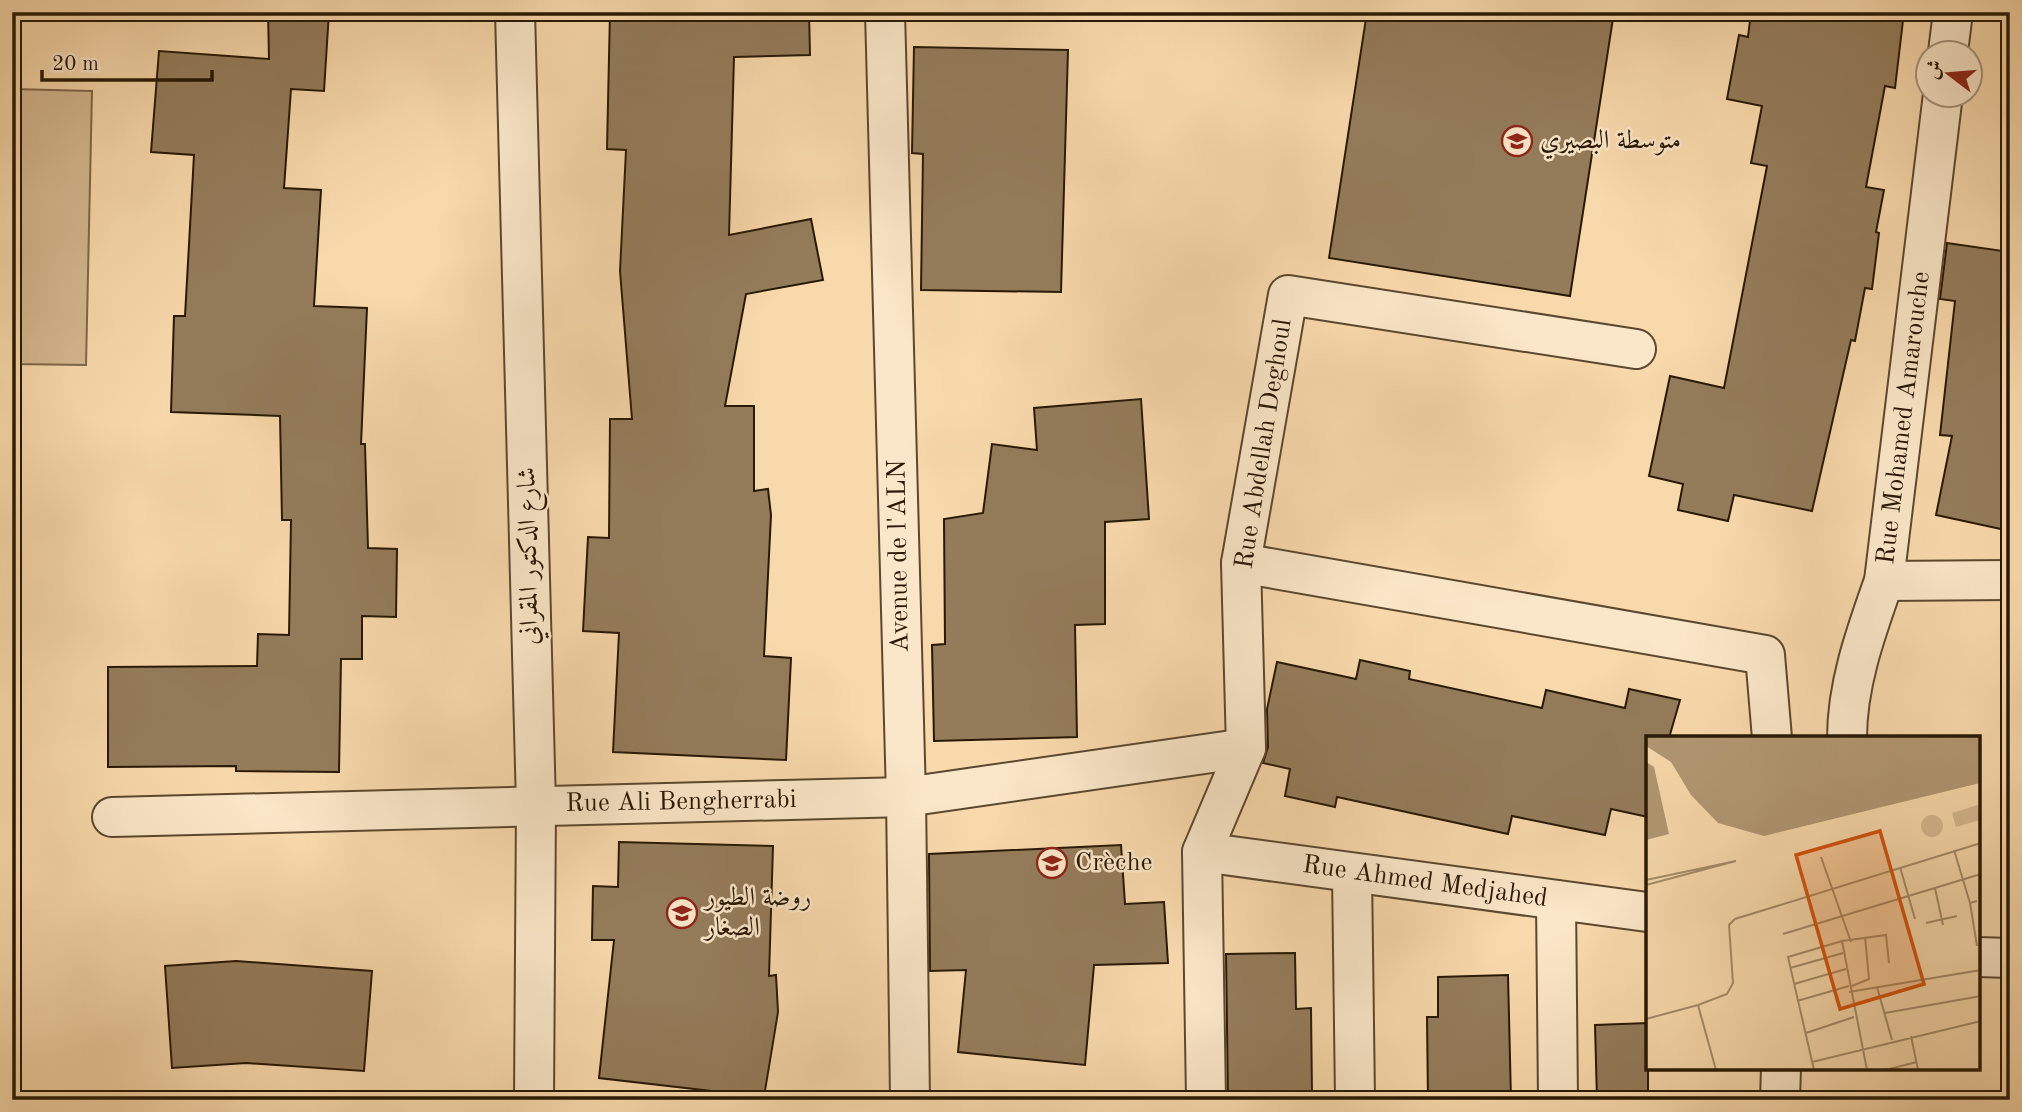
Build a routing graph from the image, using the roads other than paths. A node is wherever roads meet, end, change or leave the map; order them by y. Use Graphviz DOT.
graph roads {
  1 [pos="515,12"];
  2 [pos="886,12"];
  3 [pos="1953,12"];
  4 [pos="1950,38"];
  5 [pos="1941,108"];
  6 [pos="1636,349"];
  7 [pos="1241,563"];
  8 [pos="2010,580"];
  9 [pos="1884,581"];
  10 [pos="1772,736"];
  11 [pos="1847,736"];
  12 [pos="1246,748"];
  13 [pos="906,797"];
  14 [pos="536,805"];
  15 [pos="112,817"];
  16 [pos="1202,852"];
  17 [pos="1352,873"];
  18 [pos="1556,900"];
  19 [pos="1646,912"];
  20 [pos="1980,957"];
  21 [pos="2010,958"];
  22 [pos="1781,1070"];
  23 [pos="534,1100"];
  24 [pos="910,1100"];
  25 [pos="1206,1100"];
  26 [pos="1355,1100"];
  27 [pos="1558,1100"];
  28 [pos="1780,1100"];
  1 -- 14 [label="street, شارع الدكتور المقراني"];
  2 -- 13 [label="street, Avenue de l'ALN"];
  3 -- 4 [label="street"];
  5 -- 9 [label="street, Rue Mohamed Amarouche"];
  6 -- 7 [label="street, Rue Abdellah Deghoul"];
  7 -- 10 [label="street"];
  7 -- 12 [label="street, Rue Abdellah Deghoul"];
  8 -- 9 [label="street"];
  9 -- 11 [label="street, Rue Mohamed Amarouche"];
  12 -- 13 [label="street, Rue Ali Bengherrabi"];
  12 -- 16 [label="street, Rue Abdellah Deghoul"];
  13 -- 14 [label="street, Rue Ali Bengherrabi"];
  13 -- 24 [label="street, Avenue de l'ALN"];
  14 -- 15 [label="street, Rue Ali Bengherrabi"];
  14 -- 23 [label="street, شارع الدكتور المقراني"];
  16 -- 17 [label="street, Rue Ahmed Medjahed"];
  16 -- 25 [label="street"];
  17 -- 18 [label="street, Rue Ahmed Medjahed"];
  17 -- 26 [label="street"];
  18 -- 19 [label="street, Rue Ahmed Medjahed"];
  18 -- 27 [label="street"];
  20 -- 21 [label="street"];
  22 -- 28 [label="street"];
}
